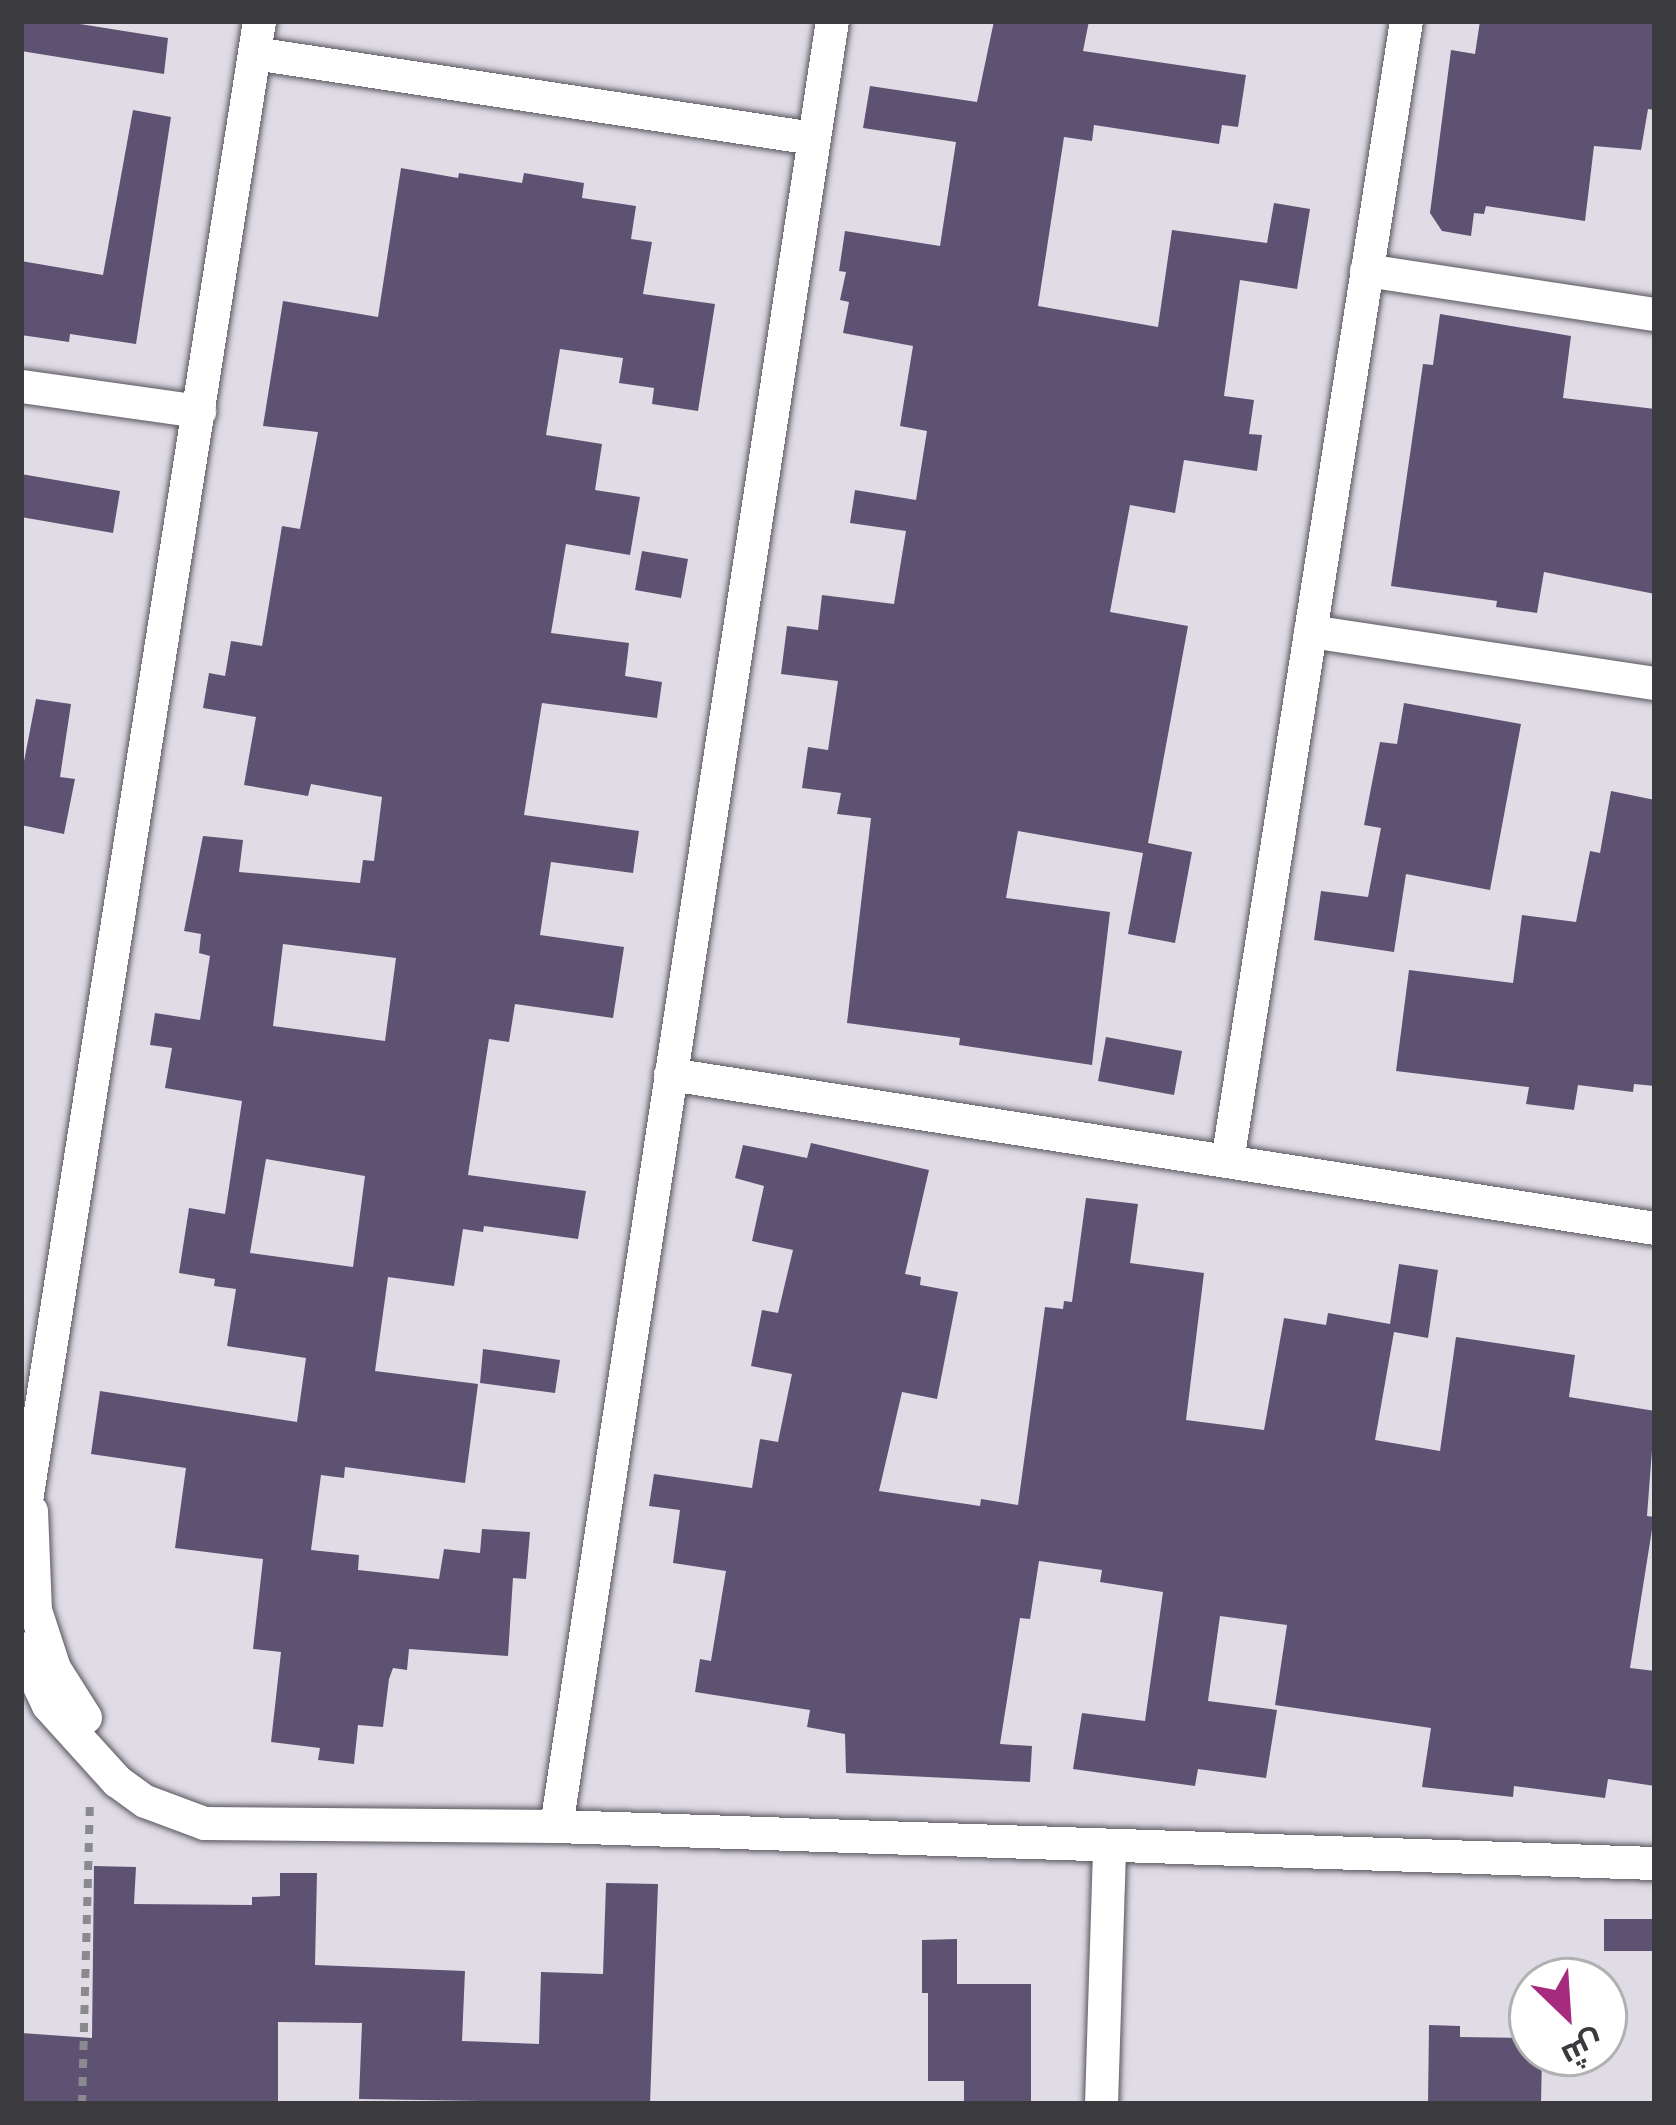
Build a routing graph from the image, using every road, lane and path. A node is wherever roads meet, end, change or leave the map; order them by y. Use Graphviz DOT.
graph roads {
  1 [pos="832,21"];
  2 [pos="1406,21"];
  3 [pos="257,37"];
  4 [pos="813,138"];
  5 [pos="1366,270"];
  6 [pos="1655,314"];
  7 [pos="21,386"];
  8 [pos="199,412"];
  9 [pos="1310,631"];
  10 [pos="1655,682"];
  11 [pos="670,1074"];
  12 [pos="1226,1161"];
  13 [pos="1655,1228"];
  14 [pos="31,1491"];
  15 [pos="21,1532"];
  16 [pos="21,1648"];
  17 [pos="84,1738"];
  18 [pos="556,1826"];
  19 [pos="1109,1845"];
  20 [pos="1655,1863"];
  21 [pos="82,2104"];
  22 [pos="1101,2104"];
  1 -- 4 [label="street"];
  2 -- 5 [label="street"];
  3 -- 4 [label="street"];
  3 -- 8 [label="street"];
  4 -- 11 [label="street"];
  5 -- 6 [label="street"];
  5 -- 9 [label="street"];
  7 -- 8 [label="street"];
  8 -- 14 [label="street"];
  9 -- 10 [label="street"];
  9 -- 12 [label="street"];
  11 -- 12 [label="street"];
  11 -- 18 [label="street"];
  12 -- 13 [label="street"];
  14 -- 15 [label="street"];
  14 -- 17 [label="street"];
  16 -- 17 [label="street"];
  17 -- 18 [label="street"];
  17 -- 21 [label="path"];
  18 -- 19 [label="street"];
  19 -- 20 [label="street"];
  19 -- 22 [label="street"];
}
